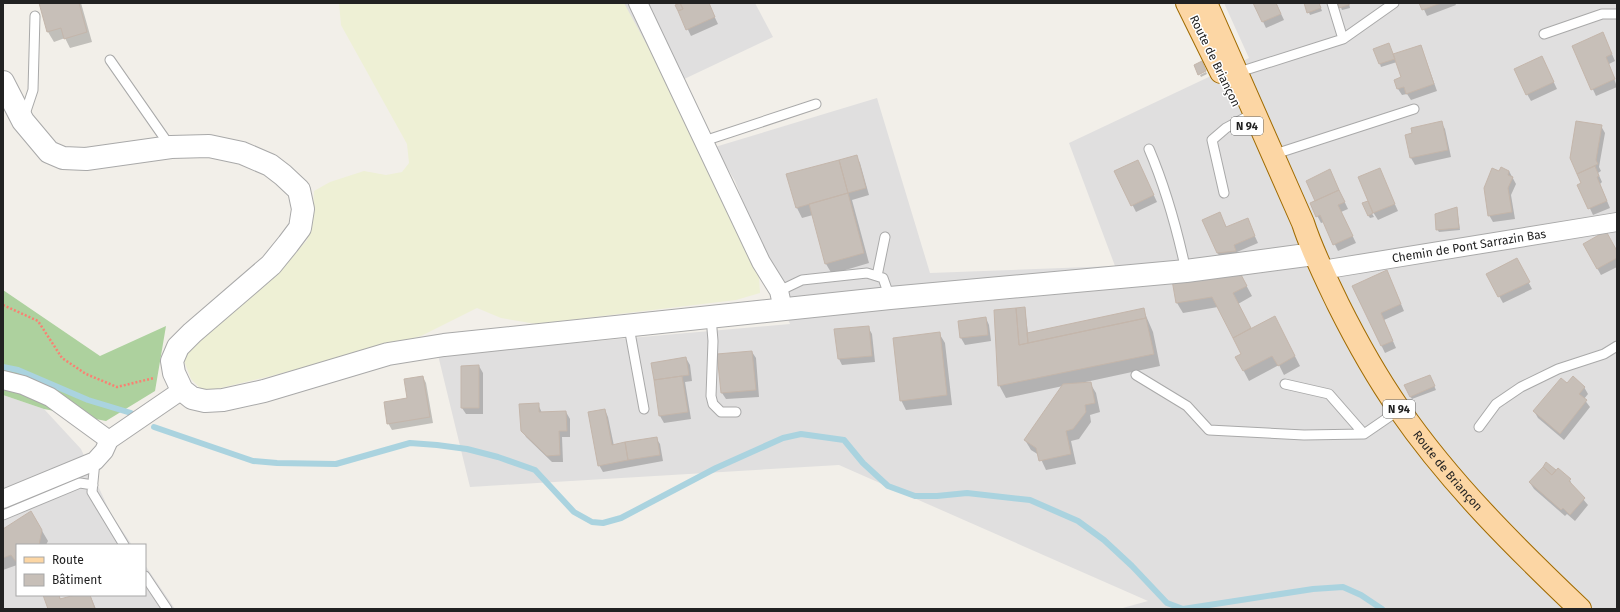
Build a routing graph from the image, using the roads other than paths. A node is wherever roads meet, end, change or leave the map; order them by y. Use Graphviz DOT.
graph roads {
  1 [pos="638,3"];
  2 [pos="1187,3"];
  3 [pos="1206,3"];
  4 [pos="1332,3"];
  5 [pos="1394,3"];
  6 [pos="1617,14"];
  7 [pos="35,16"];
  8 [pos="1544,34"];
  9 [pos="1343,39"];
  10 [pos="110,60"];
  11 [pos="1230,76"];
  12 [pos="3,82"];
  13 [pos="816,104"];
  14 [pos="1414,109"];
  15 [pos="1249,116"];
  16 [pos="23,121"];
  17 [pos="704,140"];
  18 [pos="171,147"];
  19 [pos="1149,149"];
  20 [pos="1268,156"];
  21 [pos="1224,193"];
  22 [pos="1617,222"];
  23 [pos="885,237"];
  24 [pos="1316,257"];
  25 [pos="1186,271"];
  26 [pos="876,276"];
  27 [pos="890,298"];
  28 [pos="781,300"];
  29 [pos="710,317"];
  30 [pos="629,327"];
  31 [pos="1617,346"];
  32 [pos="1136,375"];
  33 [pos="3,380"];
  34 [pos="178,382"];
  35 [pos="1285,384"];
  36 [pos="644,409"];
  37 [pos="1399,410"];
  38 [pos="736,412"];
  39 [pos="1479,427"];
  40 [pos="1364,434"];
  41 [pos="109,440"];
  42 [pos="95,460"];
  43 [pos="93,485"];
  44 [pos="3,499"];
  45 [pos="3,515"];
  46 [pos="123,544"];
  47 [pos="146,578"];
  48 [pos="167,609"];
  49 [pos="1580,609"];
  1 -- 17 [label="street"];
  2 -- 11 [label="main road, Route de Briançon / N 94"];
  3 -- 11 [label="main road, Route de Briançon / N 94"];
  4 -- 9 [label="lane"];
  5 -- 9 [label="lane"];
  6 -- 8 [label="lane"];
  7 -- 16 [label="lane"];
  9 -- 11 [label="lane"];
  10 -- 18 [label="lane"];
  11 -- 15 [label="main road, Route de Briançon / N 94"];
  12 -- 16 [label="street"];
  13 -- 17 [label="lane"];
  14 -- 20 [label="lane"];
  15 -- 20 [label="main road, Route de Briançon / N 94"];
  15 -- 21 [label="lane"];
  16 -- 18 [label="street"];
  17 -- 28 [label="street"];
  18 -- 34 [label="street"];
  19 -- 25 [label="lane"];
  20 -- 24 [label="main road, Route de Briançon / N 94"];
  22 -- 24 [label="street, Chemin de Pont Sarrazin Bas"];
  23 -- 26 [label="lane"];
  24 -- 25 [label="street"];
  24 -- 37 [label="main road, Route de Briançon / N 94"];
  25 -- 27 [label="street"];
  26 -- 27 [label="lane"];
  26 -- 28 [label="lane"];
  27 -- 28 [label="street"];
  28 -- 29 [label="street"];
  29 -- 30 [label="street"];
  29 -- 38 [label="lane"];
  30 -- 34 [label="street"];
  30 -- 36 [label="lane"];
  31 -- 39 [label="lane"];
  32 -- 40 [label="lane"];
  33 -- 41 [label="street"];
  34 -- 41 [label="street"];
  35 -- 40 [label="lane"];
  37 -- 40 [label="lane"];
  37 -- 49 [label="main road, Route de Briançon / N 94"];
  41 -- 42 [label="street"];
  42 -- 43 [label="lane"];
  42 -- 44 [label="street"];
  43 -- 45 [label="lane"];
  43 -- 46 [label="lane"];
  47 -- 48 [label="lane"];
}
